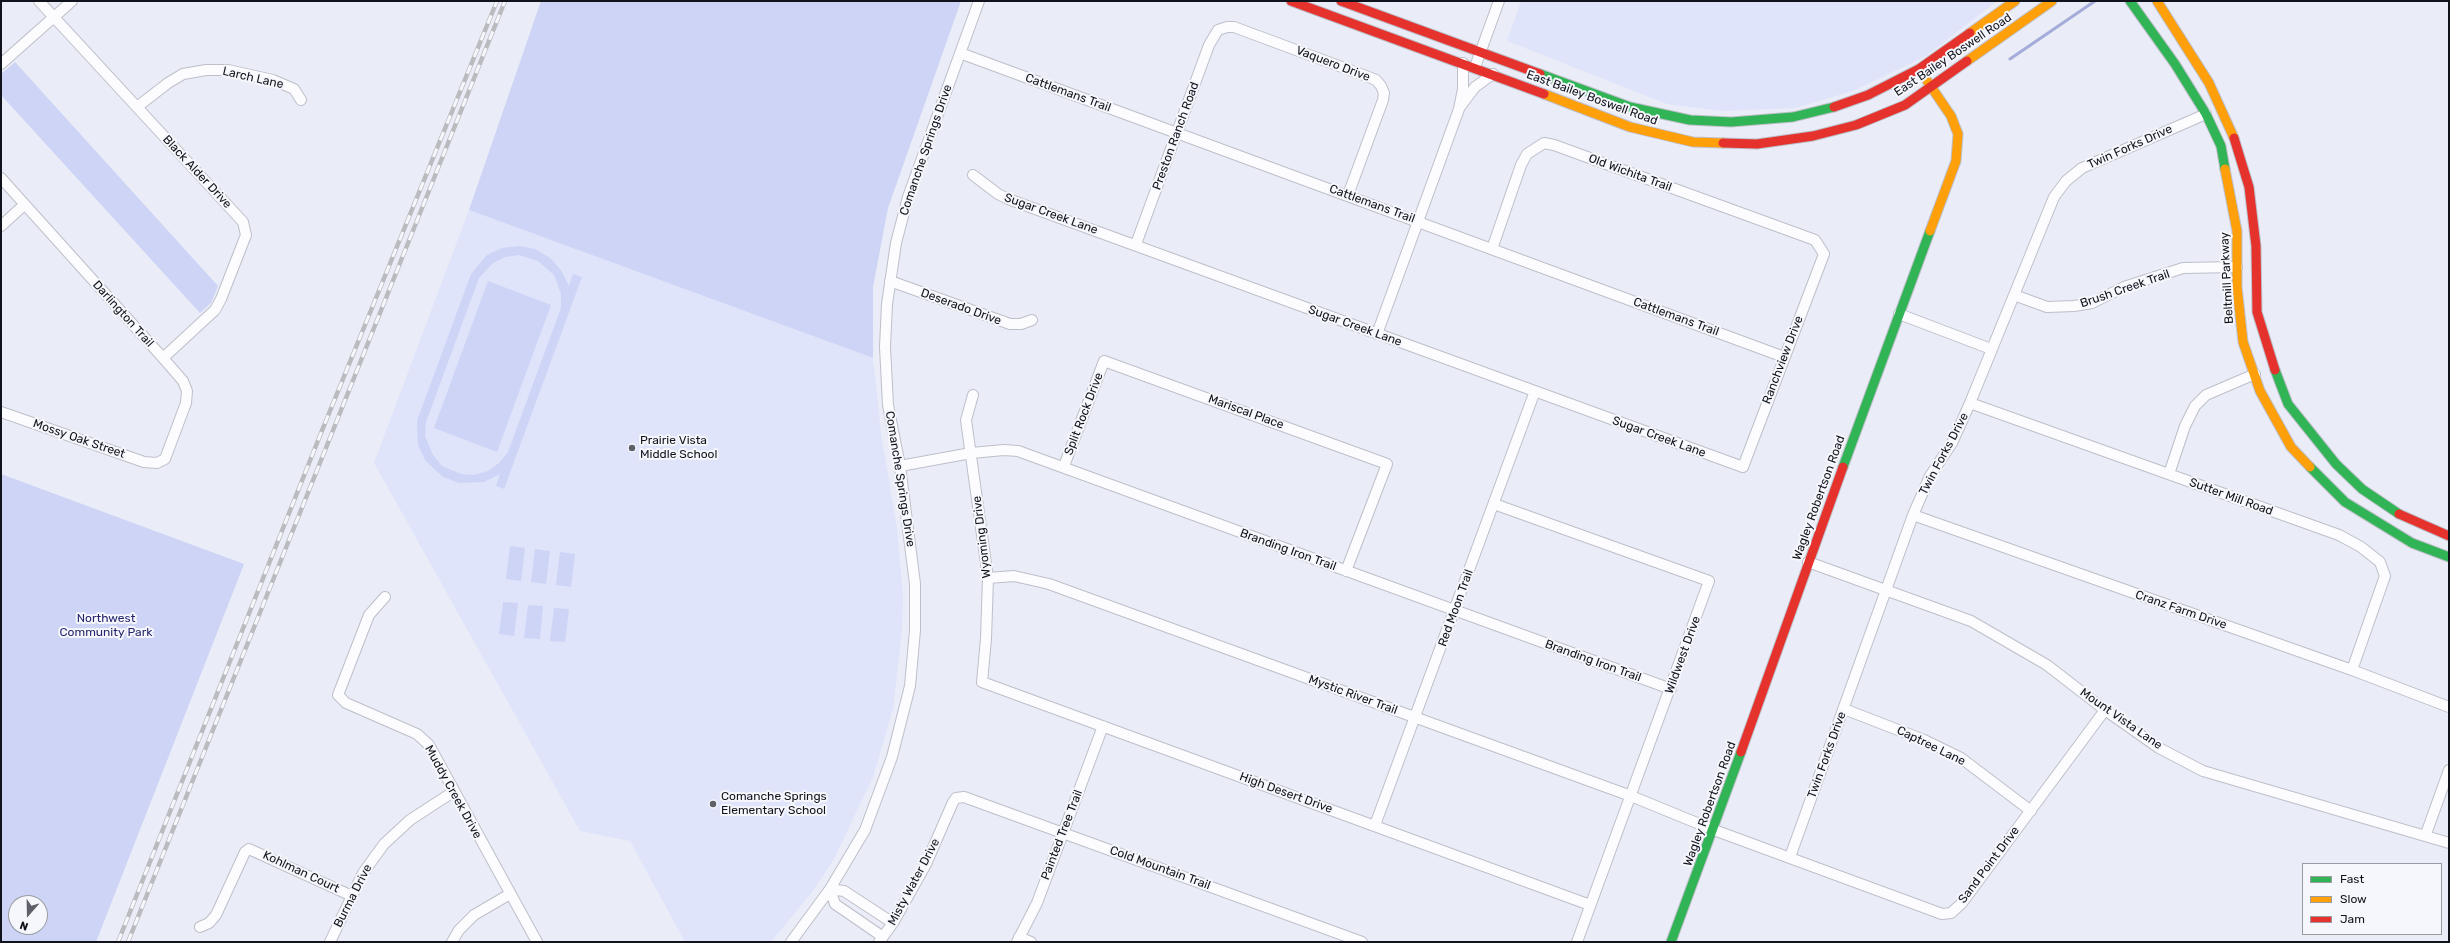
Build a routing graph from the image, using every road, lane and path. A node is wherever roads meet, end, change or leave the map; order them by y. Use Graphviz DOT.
graph roads {
  1 [pos="39,1"];
  2 [pos="72,1"];
  3 [pos="979,1"];
  4 [pos="1291,1"];
  5 [pos="1341,1"];
  6 [pos="1498,1"];
  7 [pos="2015,1"];
  8 [pos="2052,1"];
  9 [pos="2130,1"];
  10 [pos="2157,1"];
  11 [pos="54,18"];
  12 [pos="1218,30"];
  13 [pos="1480,52"];
  14 [pos="960,53"];
  15 [pos="1463,63"];
  16 [pos="1,64"];
  17 [pos="1474,67"];
  18 [pos="1919,69"];
  19 [pos="1493,74"];
  20 [pos="1931,86"];
  21 [pos="302,100"];
  22 [pos="137,107"];
  23 [pos="2222,108"];
  24 [pos="1459,109"];
  25 [pos="2206,114"];
  26 [pos="1177,133"];
  27 [pos="973,175"];
  28 [pos="1,178"];
  29 [pos="1348,195"];
  30 [pos="24,205"];
  31 [pos="1418,221"];
  32 [pos="1,226"];
  33 [pos="1136,244"];
  34 [pos="1492,249"];
  35 [pos="1824,254"];
  36 [pos="2237,267"];
  37 [pos="2256,268"];
  38 [pos="890,281"];
  39 [pos="2014,295"];
  40 [pos="1899,314"];
  41 [pos="1032,320"];
  42 [pos="1377,334"];
  43 [pos="1991,349"];
  44 [pos="1784,357"];
  45 [pos="163,358"];
  46 [pos="1104,361"];
  47 [pos="2274,368"];
  48 [pos="2254,374"];
  49 [pos="1535,391"];
  50 [pos="973,394"];
  51 [pos="1970,402"];
  52 [pos="1,412"];
  53 [pos="971,453"];
  54 [pos="157,463"];
  55 [pos="900,466"];
  56 [pos="1064,466"];
  57 [pos="1742,467"];
  58 [pos="2169,474"];
  59 [pos="1494,504"];
  60 [pos="2385,505"];
  61 [pos="1913,516"];
  62 [pos="2373,521"];
  63 [pos="2449,536"];
  64 [pos="2449,557"];
  65 [pos="1808,562"];
  66 [pos="1346,571"];
  67 [pos="988,578"];
  68 [pos="1886,590"];
  69 [pos="385,597"];
  70 [pos="1455,610"];
  71 [pos="2352,670"];
  72 [pos="982,682"];
  73 [pos="1671,689"];
  74 [pos="2449,707"];
  75 [pos="1844,709"];
  76 [pos="2105,710"];
  77 [pos="1415,717"];
  78 [pos="1103,726"];
  79 [pos="2449,770"];
  80 [pos="454,792"];
  81 [pos="1631,796"];
  82 [pos="956,798"];
  83 [pos="2031,811"];
  84 [pos="1375,825"];
  85 [pos="1714,830"];
  86 [pos="1063,833"];
  87 [pos="2426,834"];
  88 [pos="2449,843"];
  89 [pos="1790,857"];
  90 [pos="830,889"];
  91 [pos="510,894"];
  92 [pos="352,896"];
  93 [pos="1590,905"];
  94 [pos="893,923"];
  95 [pos="200,927"];
  96 [pos="881,940"];
  97 [pos="1018,940"];
  98 [pos="330,942"];
  99 [pos="452,942"];
  100 [pos="537,942"];
  101 [pos="791,942"];
  102 [pos="1031,942"];
  103 [pos="1362,942"];
  104 [pos="1577,942"];
  105 [pos="1672,942"];
  1 -- 11 [label="street, Black Alder Drive"];
  2 -- 11 [label="street"];
  3 -- 14 [label="street, Comanche Springs Drive"];
  4 -- 15 [label="street, East Bailey Boswell Road"];
  5 -- 13 [label="street, East Bailey Boswell Road"];
  6 -- 13 [label="street"];
  7 -- 18 [label="street, East Bailey Boswell Road"];
  8 -- 20 [label="street, East Bailey Boswell Road"];
  9 -- 25 [label="street, Beltmill Parkway"];
  10 -- 23 [label="street"];
  11 -- 16 [label="street"];
  11 -- 22 [label="street, Black Alder Drive"];
  12 -- 26 [label="street, Preston Ranch Road"];
  12 -- 29 [label="street, Vaquero Drive"];
  13 -- 17 [label="street"];
  13 -- 18 [label="street, East Bailey Boswell Road"];
  14 -- 26 [label="street, Cattlemans Trail"];
  14 -- 38 [label="street, Comanche Springs Drive"];
  15 -- 17 [label="street, East Bailey Boswell Road"];
  15 -- 24 [label="street"];
  17 -- 19 [label="street, East Bailey Boswell Road"];
  18 -- 20 [label="street, Wagley Robertson Road"];
  19 -- 20 [label="street, East Bailey Boswell Road"];
  19 -- 24 [label="street"];
  20 -- 40 [label="street, Wagley Robertson Road"];
  21 -- 22 [label="street, Larch Lane"];
  22 -- 45 [label="street, Black Alder Drive"];
  23 -- 25 [label="street"];
  23 -- 37 [label="street"];
  24 -- 31 [label="street"];
  25 -- 36 [label="street, Beltmill Parkway"];
  25 -- 39 [label="street, Twin Forks Drive"];
  26 -- 29 [label="street, Cattlemans Trail"];
  26 -- 33 [label="street, Preston Ranch Road"];
  27 -- 33 [label="street, Sugar Creek Lane"];
  28 -- 30 [label="street, Darlington Trail"];
  29 -- 31 [label="street, Cattlemans Trail"];
  30 -- 32 [label="street"];
  30 -- 45 [label="street, Darlington Trail"];
  31 -- 34 [label="street, Cattlemans Trail"];
  31 -- 42 [label="street"];
  33 -- 42 [label="street, Sugar Creek Lane"];
  34 -- 35 [label="street, Old Wichita Trail"];
  34 -- 44 [label="street, Cattlemans Trail"];
  35 -- 44 [label="street, Ranchview Drive"];
  36 -- 37 [label="street"];
  36 -- 39 [label="street, Brush Creek Trail"];
  36 -- 48 [label="street, Beltmill Parkway"];
  37 -- 47 [label="street"];
  38 -- 41 [label="street, Deserado Drive"];
  38 -- 55 [label="street, Comanche Springs Drive"];
  39 -- 43 [label="street, Twin Forks Drive"];
  40 -- 43 [label="street"];
  40 -- 65 [label="street, Wagley Robertson Road"];
  42 -- 49 [label="street, Sugar Creek Lane"];
  43 -- 51 [label="street, Twin Forks Drive"];
  44 -- 57 [label="street, Ranchview Drive"];
  45 -- 54 [label="street, Darlington Trail"];
  46 -- 56 [label="street, Split Rock Drive"];
  46 -- 66 [label="street, Mariscal Place"];
  47 -- 48 [label="street"];
  47 -- 60 [label="street"];
  48 -- 58 [label="street"];
  48 -- 62 [label="street, Beltmill Parkway"];
  49 -- 57 [label="street, Sugar Creek Lane"];
  49 -- 59 [label="street, Red Moon Trail"];
  50 -- 53 [label="street, Wyoming Drive"];
  51 -- 58 [label="street, Sutter Mill Road"];
  51 -- 61 [label="street, Twin Forks Drive"];
  52 -- 54 [label="street, Mossy Oak Street"];
  53 -- 55 [label="street, Branding Iron Trail"];
  53 -- 56 [label="street, Branding Iron Trail"];
  53 -- 67 [label="street, Wyoming Drive"];
  55 -- 90 [label="street, Comanche Springs Drive"];
  56 -- 66 [label="street, Branding Iron Trail"];
  58 -- 71 [label="street, Sutter Mill Road"];
  59 -- 70 [label="street, Red Moon Trail"];
  59 -- 73 [label="street, Wildwest Drive"];
  60 -- 62 [label="street"];
  60 -- 63 [label="street"];
  61 -- 68 [label="street, Twin Forks Drive"];
  61 -- 71 [label="street, Cranz Farm Drive"];
  62 -- 64 [label="street, Beltmill Parkway"];
  65 -- 68 [label="street, Mount Vista Lane"];
  65 -- 85 [label="street, Wagley Robertson Road"];
  66 -- 70 [label="street, Branding Iron Trail"];
  67 -- 72 [label="street, Wyoming Drive"];
  67 -- 77 [label="street, Mystic River Trail"];
  68 -- 75 [label="street, Twin Forks Drive"];
  68 -- 76 [label="street, Mount Vista Lane"];
  69 -- 80 [label="street, Muddy Creek Drive"];
  70 -- 73 [label="street, Branding Iron Trail"];
  70 -- 77 [label="street, Red Moon Trail"];
  71 -- 74 [label="street, Cranz Farm Drive"];
  72 -- 78 [label="street, High Desert Drive"];
  73 -- 81 [label="street, Wildwest Drive"];
  75 -- 83 [label="street, Captree Lane"];
  75 -- 89 [label="street, Twin Forks Drive"];
  76 -- 83 [label="street, Sand Point Drive"];
  76 -- 87 [label="street, Mount Vista Lane"];
  77 -- 81 [label="street, Mystic River Trail"];
  77 -- 84 [label="street, Red Moon Trail"];
  78 -- 84 [label="street, High Desert Drive"];
  78 -- 86 [label="street, Painted Tree Trail"];
  79 -- 87 [label="street"];
  80 -- 91 [label="street, Muddy Creek Drive"];
  80 -- 92 [label="street, Burma Drive"];
  81 -- 85 [label="street, Mystic River Trail"];
  81 -- 93 [label="street, Wildwest Drive"];
  82 -- 86 [label="street, Cold Mountain Trail"];
  82 -- 94 [label="street, Misty Water Drive"];
  83 -- 89 [label="street, Sand Point Drive"];
  84 -- 93 [label="street, High Desert Drive"];
  85 -- 89 [label="street, Sand Point Drive"];
  85 -- 105 [label="street, Wagley Robertson Road"];
  86 -- 97 [label="street, Painted Tree Trail"];
  86 -- 103 [label="street, Cold Mountain Trail"];
  87 -- 88 [label="street, Mount Vista Lane"];
  90 -- 94 [label="street"];
  90 -- 96 [label="street"];
  90 -- 101 [label="street, Comanche Springs Drive"];
  91 -- 99 [label="street"];
  91 -- 100 [label="street, Muddy Creek Drive"];
  92 -- 95 [label="street, Kohlman Court"];
  92 -- 98 [label="street, Burma Drive"];
  93 -- 104 [label="street, Wildwest Drive"];
  94 -- 96 [label="street, Misty Water Drive"];
  97 -- 102 [label="street"];
}
